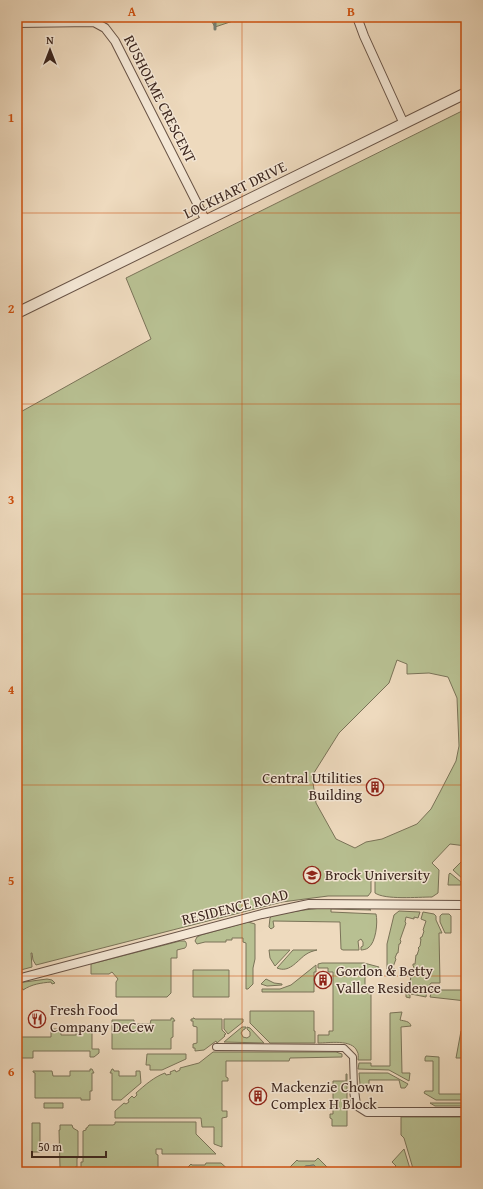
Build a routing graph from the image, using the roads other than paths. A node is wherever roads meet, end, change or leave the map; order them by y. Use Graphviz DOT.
graph roads {
  1 [pos="358,17"];
  2 [pos="17,23"];
  3 [pos="466,93"];
  4 [pos="404,124"];
  5 [pos="206,221"];
  6 [pos="17,313"];
  7 [pos="466,905"];
  8 [pos="17,979"];
  9 [pos="216,1047"];
  10 [pos="354,1090"];
  11 [pos="466,1112"];
  1 -- 4 [label="street"];
  2 -- 5 [label="street, RUSHOLME CRESCENT"];
  3 -- 4 [label="street, LOCKHART DRIVE"];
  4 -- 5 [label="street, LOCKHART DRIVE"];
  5 -- 6 [label="street, LOCKHART DRIVE"];
  7 -- 8 [label="street, RESIDENCE ROAD"];
  9 -- 10 [label="street"];
  10 -- 11 [label="street"];
}
